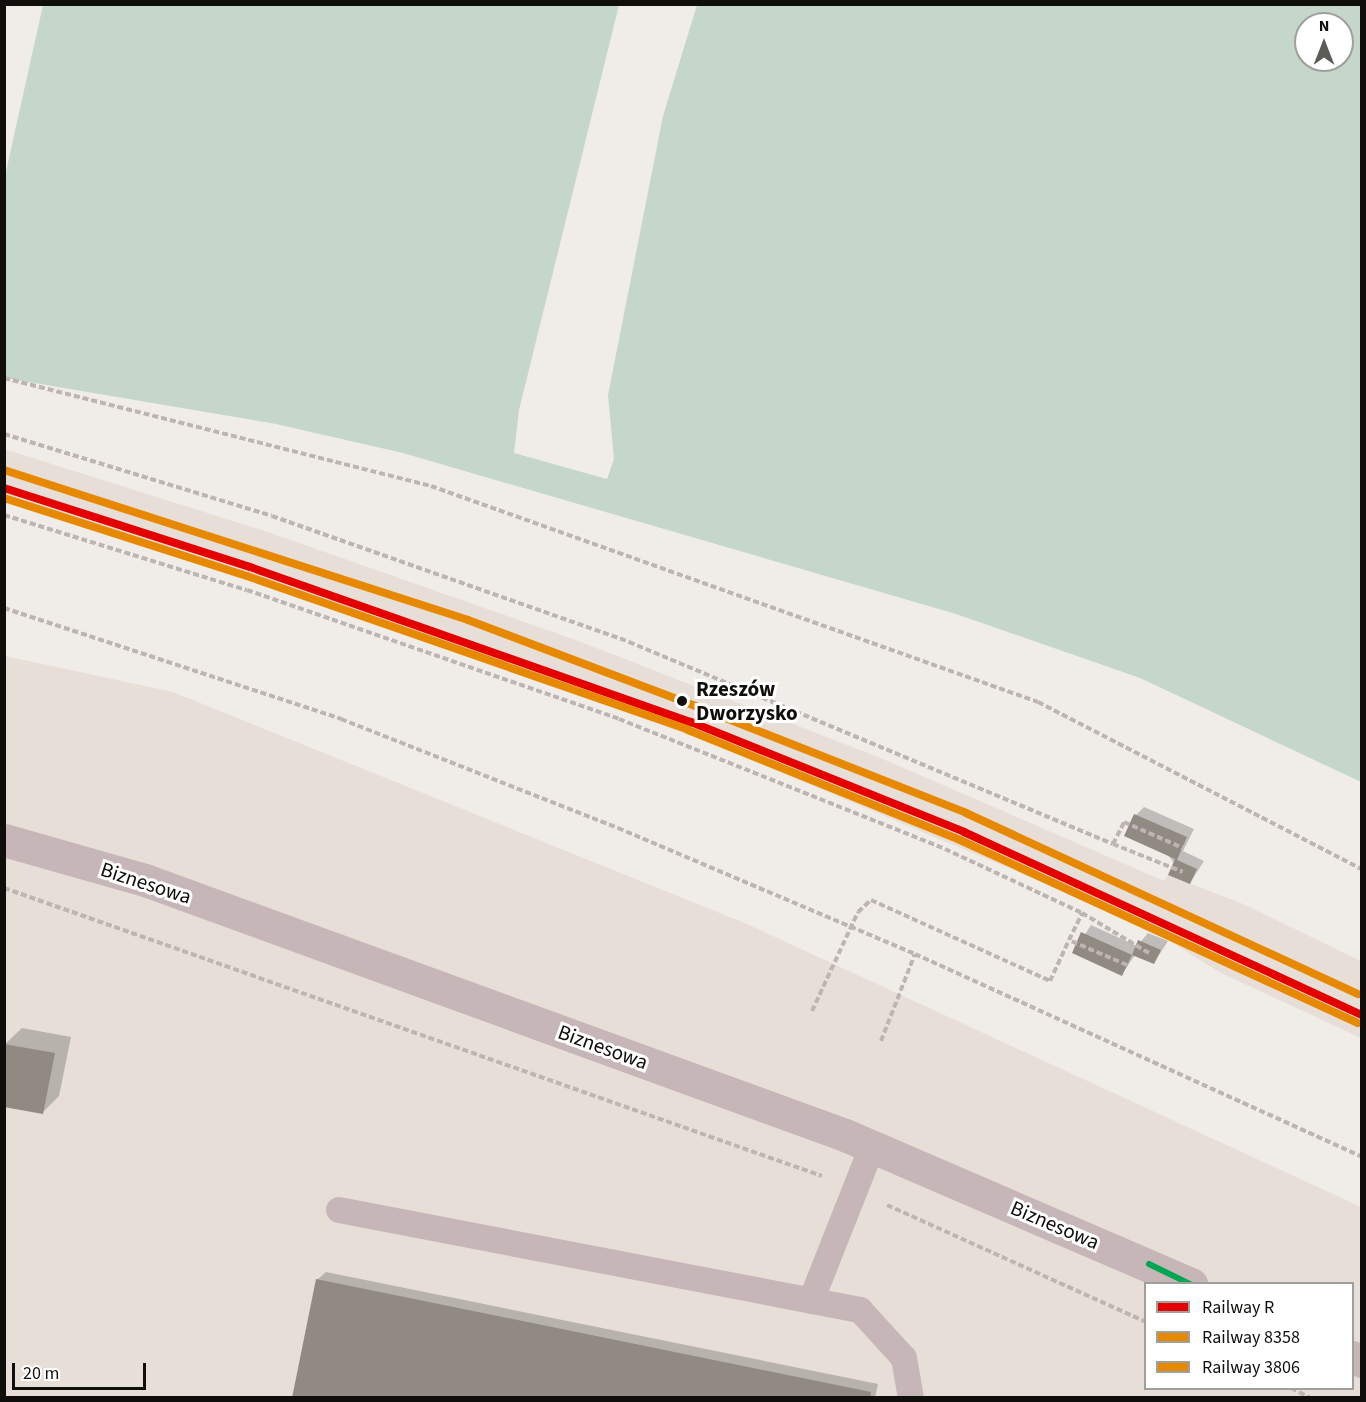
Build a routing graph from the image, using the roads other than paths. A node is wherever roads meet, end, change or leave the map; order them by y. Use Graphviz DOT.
graph roads {
  1 [pos="4,840"];
  2 [pos="872,1147"];
  3 [pos="339,1210"];
  4 [pos="1186,1282"];
  5 [pos="811,1301"];
  6 [pos="911,1398"];
  1 -- 2 [label="street, Biznesowa"];
  2 -- 4 [label="street, Biznesowa"];
  2 -- 5 [label="lane"];
  3 -- 5 [label="lane"];
  5 -- 6 [label="lane"];
}
